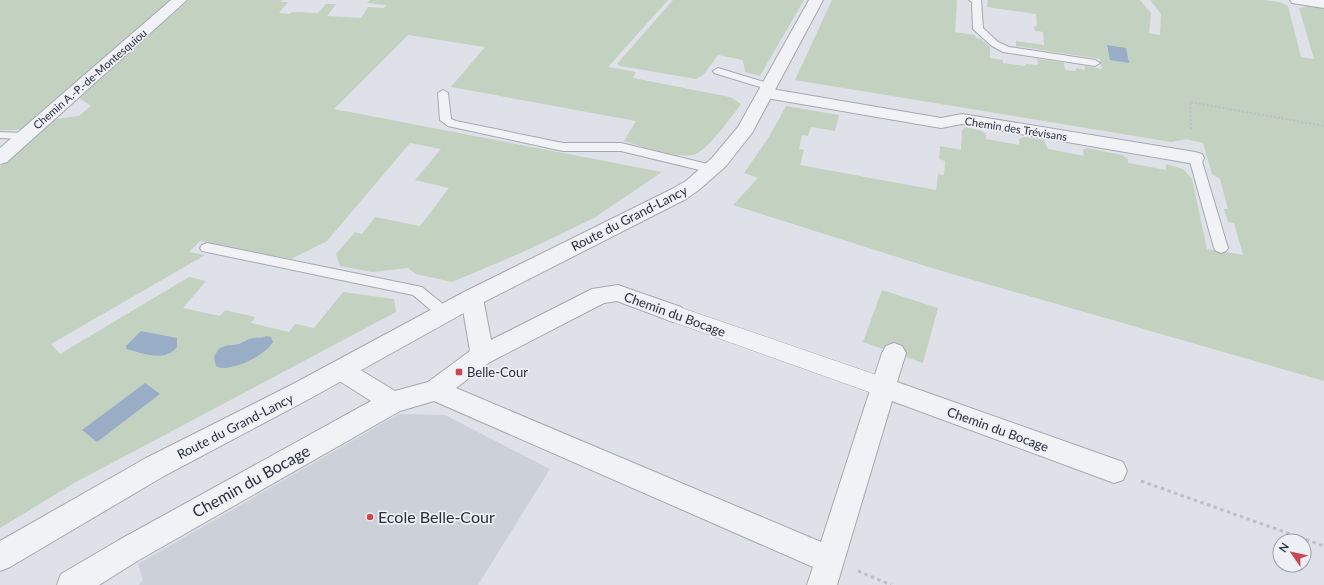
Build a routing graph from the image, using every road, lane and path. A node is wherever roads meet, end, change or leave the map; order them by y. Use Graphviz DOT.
graph roads {
  1 [pos="180,0"];
  2 [pos="816,0"];
  3 [pos="976,0"];
  4 [pos="1296,0"];
  5 [pos="1324,4"];
  6 [pos="1095,63"];
  7 [pos="718,71"];
  8 [pos="768,90"];
  9 [pos="443,93"];
  10 [pos="1324,126"];
  11 [pos="1191,128"];
  12 [pos="0,135"];
  13 [pos="25,136"];
  14 [pos="0,158"];
  15 [pos="1195,158"];
  16 [pos="712,169"];
  17 [pos="207,248"];
  18 [pos="1221,248"];
  19 [pos="472,298"];
  20 [pos="444,313"];
  21 [pos="673,314"];
  22 [pos="894,353"];
  23 [pos="482,355"];
  24 [pos="341,370"];
  25 [pos="883,387"];
  26 [pos="435,390"];
  27 [pos="393,402"];
  28 [pos="1114,471"];
  29 [pos="1324,546"];
  30 [pos="0,557"];
  31 [pos="830,560"];
  32 [pos="72,585"];
  33 [pos="822,585"];
  1 -- 13 [label="street, Chemin A.-P.-de-Montesquiou"];
  2 -- 8 [label="street, Route du Grand-Lancy"];
  3 -- 6 [label="lane"];
  4 -- 5 [label="street"];
  7 -- 8 [label="lane"];
  8 -- 15 [label="street, Chemin des Trévisans"];
  8 -- 16 [label="street, Route du Grand-Lancy"];
  9 -- 16 [label="lane"];
  10 -- 11 [label="path"];
  12 -- 13 [label="lane"];
  13 -- 14 [label="street, Chemin A.-P.-de-Montesquiou"];
  15 -- 18 [label="lane"];
  16 -- 19 [label="street, Route du Grand-Lancy"];
  17 -- 20 [label="lane"];
  19 -- 20 [label="street, Route du Grand-Lancy"];
  19 -- 23 [label="street"];
  20 -- 24 [label="street, Route du Grand-Lancy"];
  21 -- 23 [label="street, Chemin du Bocage"];
  21 -- 25 [label="street, Chemin du Bocage"];
  22 -- 25 [label="street"];
  23 -- 26 [label="street, Chemin du Bocage"];
  24 -- 27 [label="street"];
  24 -- 30 [label="street, Route du Grand-Lancy"];
  25 -- 28 [label="street, Chemin du Bocage"];
  25 -- 31 [label="street"];
  26 -- 27 [label="street, Chemin du Bocage"];
  26 -- 31 [label="street"];
  27 -- 32 [label="street, Chemin du Bocage"];
  28 -- 29 [label="path"];
  31 -- 33 [label="street"];
}
